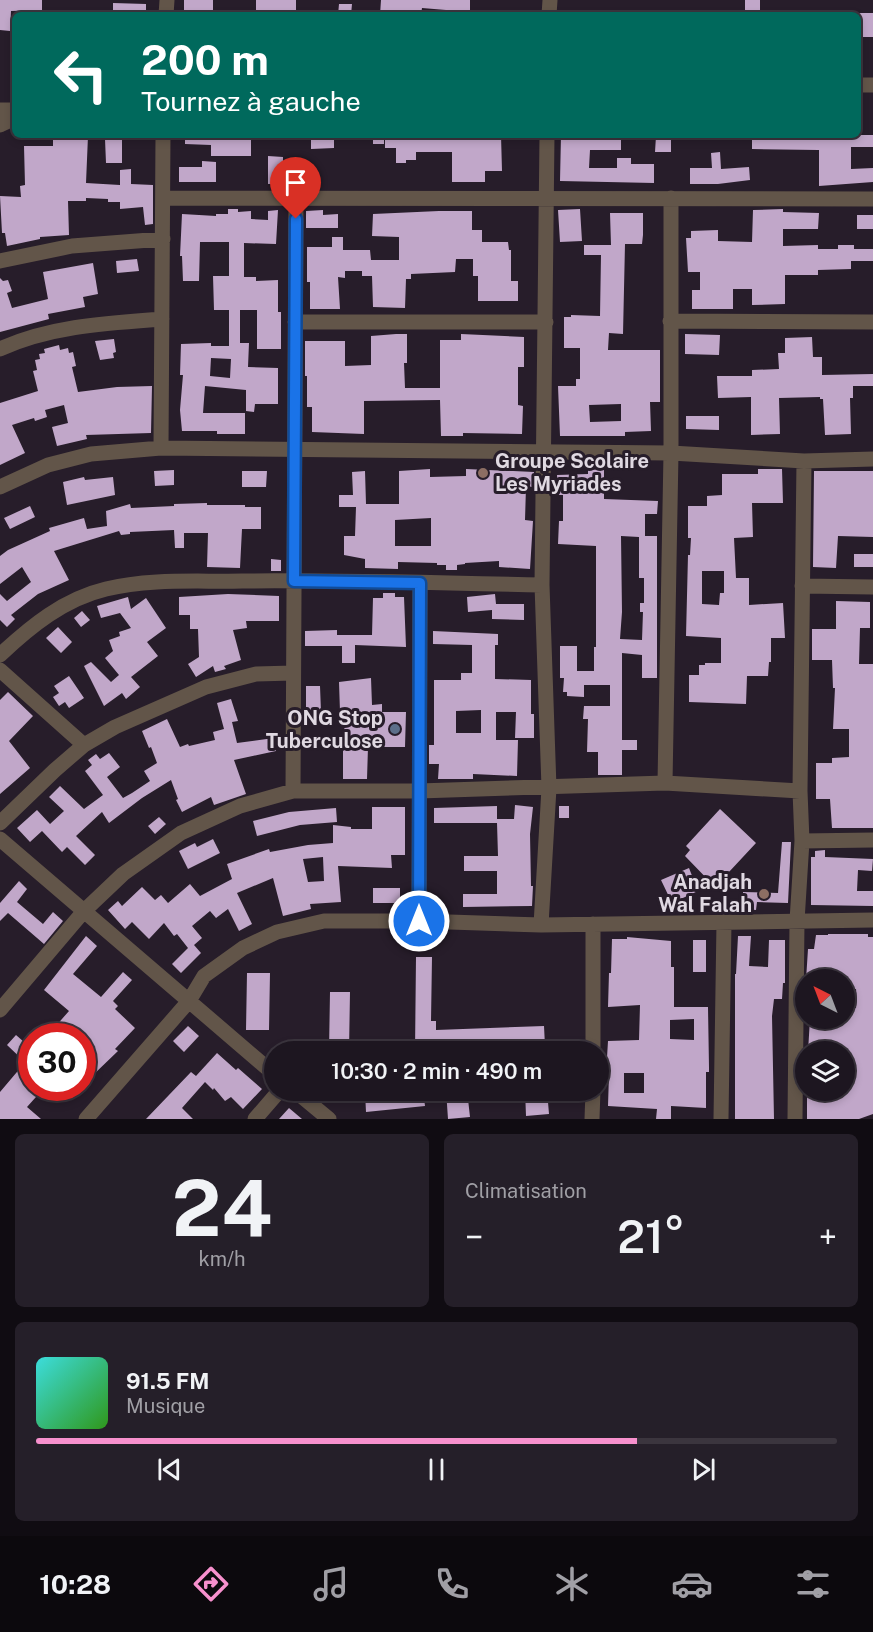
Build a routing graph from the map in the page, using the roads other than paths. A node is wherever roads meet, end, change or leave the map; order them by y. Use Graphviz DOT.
graph roads {
  1 [pos="163,138"];
  2 [pos="547,138"];
  3 [pos="163,198"];
  4 [pos="296,198"];
  5 [pos="547,198"];
  6 [pos="671,198"];
  7 [pos="873,198"];
  8 [pos="163,239"];
  9 [pos="0,261"];
  10 [pos="162,319"];
  11 [pos="670,321"];
  12 [pos="295,322"];
  13 [pos="546,322"];
  14 [pos="873,322"];
  15 [pos="0,349"];
  16 [pos="161,448"];
  17 [pos="294,449"];
  18 [pos="544,451"];
  19 [pos="671,453"];
  20 [pos="873,459"];
  21 [pos="804,461"];
  22 [pos="0,487"];
  23 [pos="294,581"];
  24 [pos="420,583"];
  25 [pos="542,585"];
  26 [pos="802,586"];
  27 [pos="873,587"];
  28 [pos="0,655"];
  29 [pos="0,670"];
  30 [pos="293,673"];
  31 [pos="84,745"];
  32 [pos="665,783"];
  33 [pos="549,788"];
  34 [pos="292,791"];
  35 [pos="419,791"];
  36 [pos="800,792"];
  37 [pos="0,823"];
  38 [pos="0,839"];
  39 [pos="873,840"];
  40 [pos="802,842"];
  41 [pos="84,911"];
  42 [pos="873,920"];
  43 [pos="419,921"];
  44 [pos="797,921"];
  45 [pos="724,922"];
  46 [pos="541,924"];
  47 [pos="593,924"];
  48 [pos="189,1001"];
  49 [pos="0,1010"];
  50 [pos="593,1041"];
  51 [pos="264,1065"];
  52 [pos="271,1101"];
  53 [pos="307,1101"];
  54 [pos="592,1101"];
  55 [pos="86,1119"];
  56 [pos="255,1119"];
  57 [pos="329,1119"];
  58 [pos="592,1119"];
  59 [pos="721,1119"];
  60 [pos="795,1119"];
  1 -- 3 [label="street"];
  2 -- 5 [label="street"];
  3 -- 4 [label="street"];
  3 -- 8 [label="street"];
  4 -- 5 [label="street"];
  4 -- 12 [label="street"];
  5 -- 6 [label="street"];
  5 -- 13 [label="street"];
  6 -- 7 [label="street"];
  6 -- 11 [label="street"];
  8 -- 9 [label="street"];
  8 -- 10 [label="street"];
  10 -- 15 [label="street"];
  10 -- 16 [label="street"];
  11 -- 14 [label="street"];
  11 -- 19 [label="street"];
  12 -- 13 [label="street"];
  12 -- 17 [label="street"];
  13 -- 18 [label="street"];
  16 -- 17 [label="street"];
  16 -- 22 [label="street"];
  17 -- 18 [label="street"];
  17 -- 23 [label="street"];
  18 -- 19 [label="street"];
  18 -- 25 [label="street"];
  19 -- 21 [label="street"];
  19 -- 32 [label="street"];
  20 -- 21 [label="street"];
  21 -- 26 [label="street"];
  23 -- 24 [label="street"];
  23 -- 28 [label="street"];
  23 -- 30 [label="street"];
  24 -- 25 [label="street"];
  24 -- 35 [label="street"];
  25 -- 33 [label="street"];
  26 -- 27 [label="street"];
  26 -- 36 [label="street"];
  29 -- 31 [label="street"];
  30 -- 31 [label="street"];
  30 -- 34 [label="street"];
  31 -- 37 [label="street"];
  32 -- 33 [label="street"];
  32 -- 36 [label="street"];
  33 -- 35 [label="street"];
  33 -- 46 [label="street"];
  34 -- 35 [label="street"];
  34 -- 41 [label="street"];
  35 -- 43 [label="street"];
  36 -- 40 [label="street"];
  38 -- 41 [label="street"];
  39 -- 40 [label="street"];
  40 -- 44 [label="street"];
  41 -- 48 [label="street"];
  41 -- 49 [label="street"];
  42 -- 44 [label="street"];
  43 -- 46 [label="street"];
  43 -- 48 [label="street"];
  44 -- 45 [label="street"];
  44 -- 60 [label="street"];
  45 -- 47 [label="street"];
  45 -- 59 [label="street"];
  46 -- 47 [label="street"];
  47 -- 50 [label="street"];
  48 -- 51 [label="street"];
  48 -- 55 [label="street"];
  52 -- 56 [label="street"];
  53 -- 57 [label="street"];
  54 -- 58 [label="street"];
}
